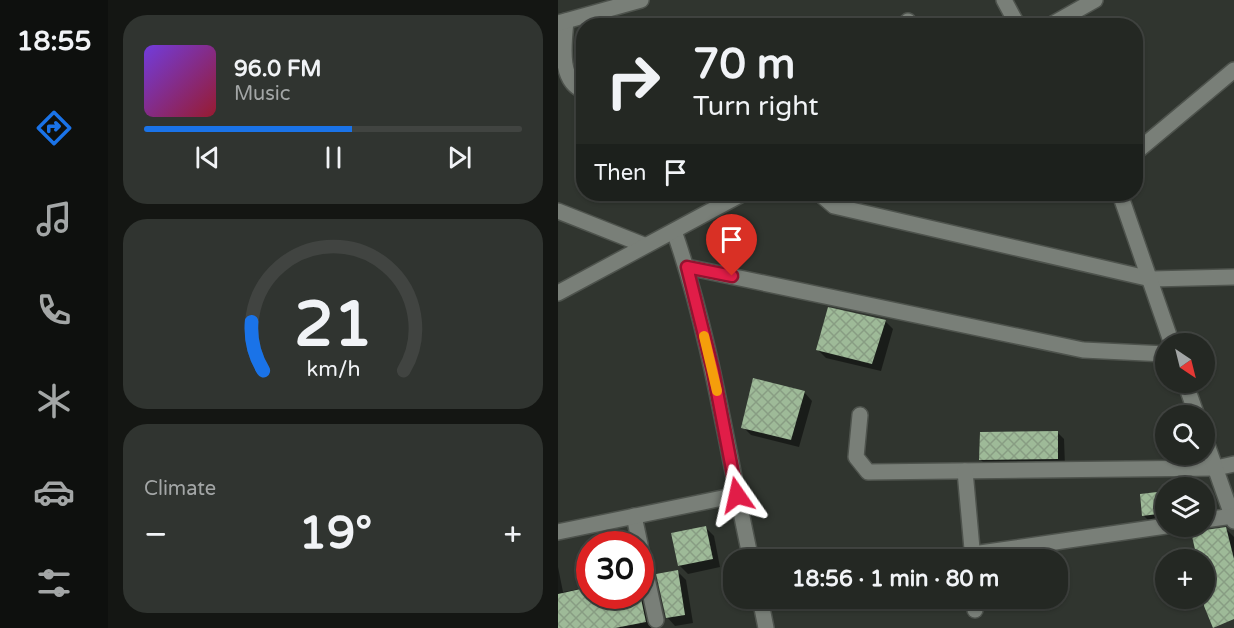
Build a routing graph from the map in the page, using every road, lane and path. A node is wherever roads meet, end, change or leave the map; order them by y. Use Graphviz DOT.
graph roads {
  1 [pos="641,0"];
  2 [pos="1004,0"];
  3 [pos="1095,0"];
  4 [pos="576,18"];
  5 [pos="1014,18"];
  6 [pos="1066,18"];
  7 [pos="562,22"];
  8 [pos="1234,70"];
  9 [pos="576,86"];
  10 [pos="1143,146"];
  11 [pos="729,201"];
  12 [pos="828,201"];
  13 [pos="1123,201"];
  14 [pos="558,211"];
  15 [pos="674,231"];
  16 [pos="644,245"];
  17 [pos="687,267"];
  18 [pos="1234,277"];
  19 [pos="1151,279"];
  20 [pos="558,293"];
  21 [pos="1168,333"];
  22 [pos="1155,353"];
  23 [pos="860,415"];
  24 [pos="1234,464"];
  25 [pos="1215,465"];
  26 [pos="1216,468"];
  27 [pos="965,471"];
  28 [pos="737,495"];
  29 [pos="634,516"];
  30 [pos="1234,518"];
  31 [pos="1215,519"];
  32 [pos="1155,528"];
  33 [pos="637,531"];
  34 [pos="558,532"];
  35 [pos="749,549"];
  36 [pos="972,549"];
  37 [pos="1023,549"];
  38 [pos="654,609"];
  39 [pos="762,609"];
  40 [pos="656,620"];
  41 [pos="766,628"];
  1 -- 4 [label="street"];
  2 -- 5 [label="street"];
  3 -- 6 [label="street"];
  7 -- 9 [label="street"];
  8 -- 10 [label="street"];
  11 -- 15 [label="street"];
  12 -- 19 [label="street"];
  13 -- 19 [label="street"];
  14 -- 16 [label="street"];
  15 -- 16 [label="street"];
  15 -- 17 [label="street"];
  16 -- 20 [label="street"];
  17 -- 22 [label="street"];
  17 -- 28 [label="street"];
  18 -- 19 [label="street"];
  19 -- 21 [label="street"];
  23 -- 27 [label="street"];
  24 -- 26 [label="street"];
  25 -- 26 [label="street"];
  26 -- 27 [label="street"];
  26 -- 30 [label="street"];
  27 -- 36 [label="street"];
  28 -- 29 [label="street"];
  28 -- 35 [label="street"];
  29 -- 33 [label="street"];
  29 -- 34 [label="street"];
  30 -- 31 [label="street"];
  32 -- 37 [label="street"];
  38 -- 40 [label="street"];
  39 -- 41 [label="street"];
}
